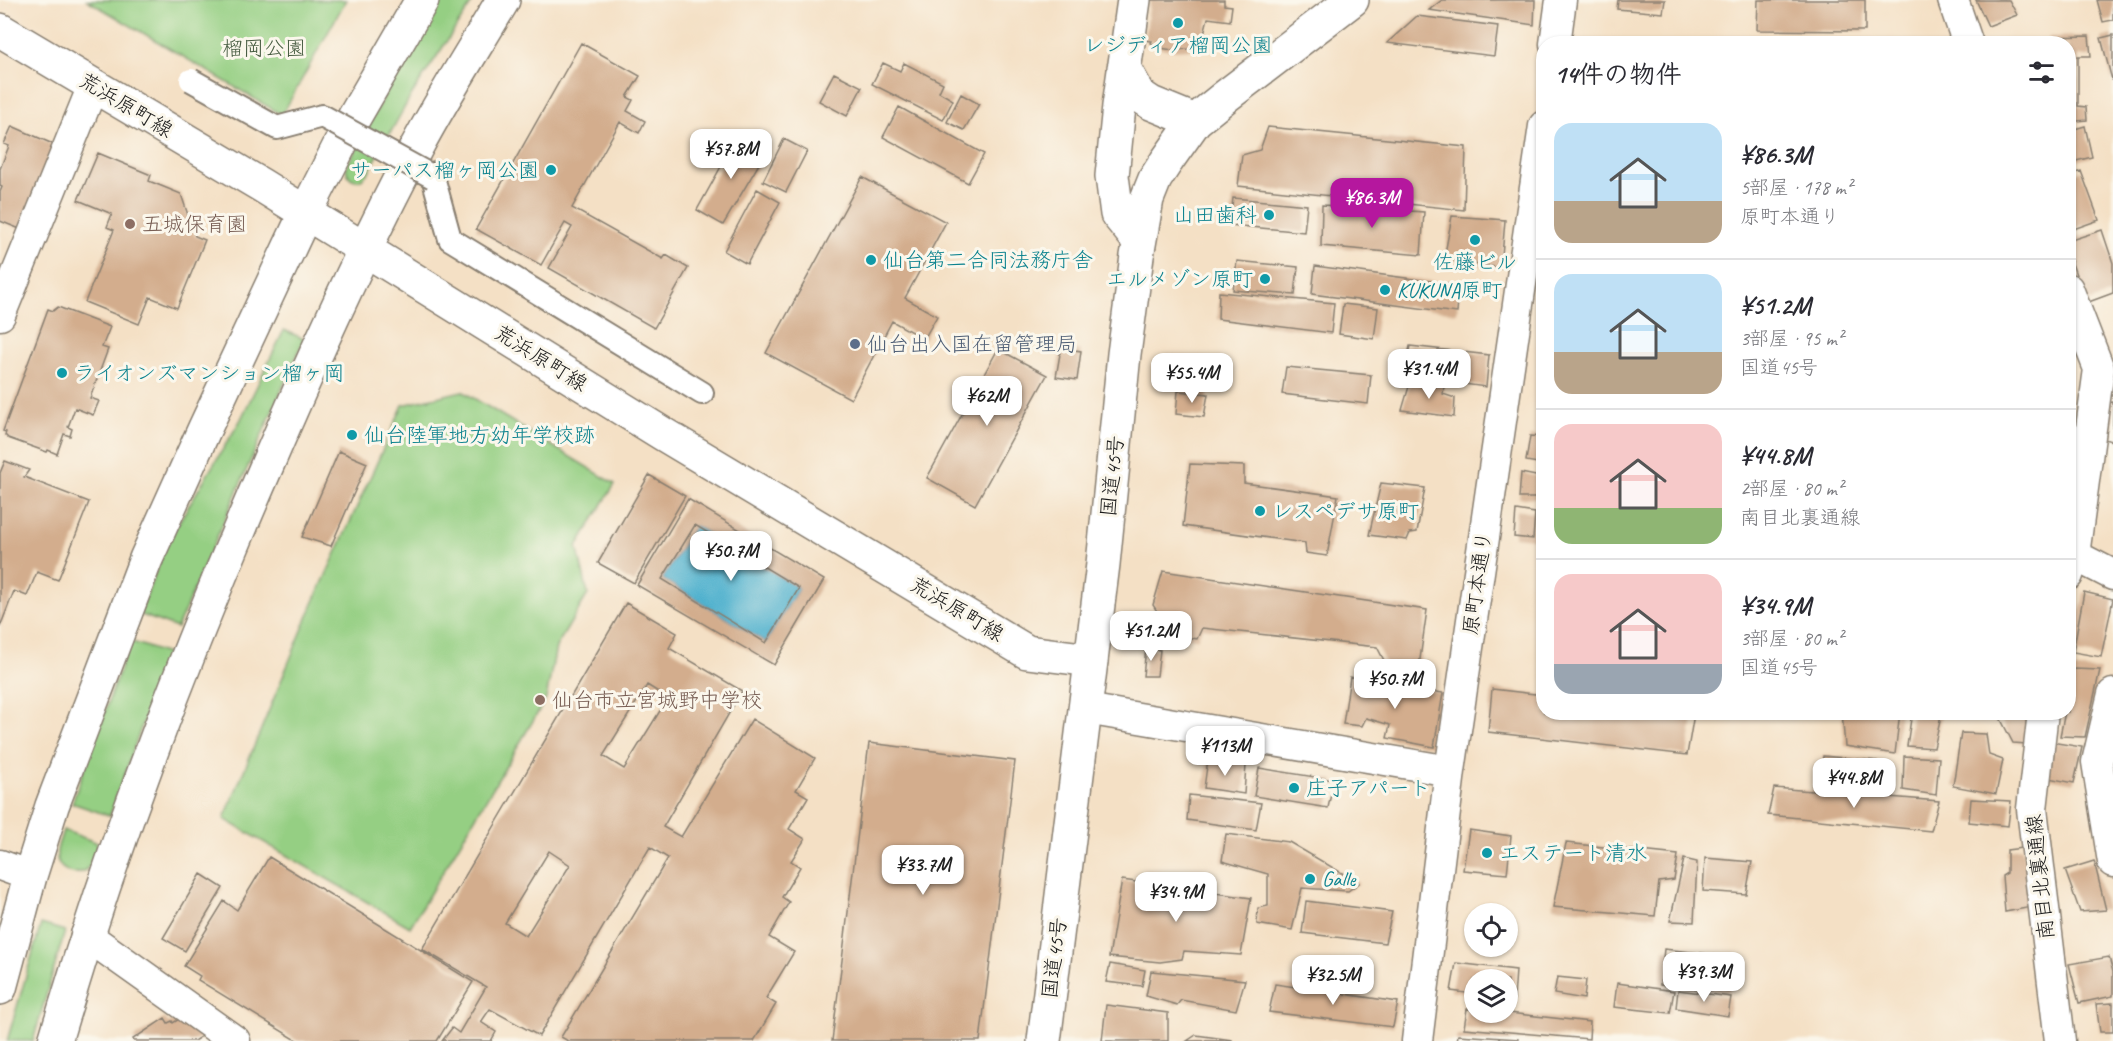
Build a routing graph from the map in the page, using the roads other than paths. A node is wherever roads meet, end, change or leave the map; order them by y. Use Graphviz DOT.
graph roads {
  1 [pos="422,0"];
  2 [pos="503,0"];
  3 [pos="1134,0"];
  4 [pos="1352,0"];
  5 [pos="1561,0"];
  6 [pos="1953,0"];
  7 [pos="0,30"];
  8 [pos="1556,36"];
  9 [pos="1965,36"];
  10 [pos="1124,68"];
  11 [pos="191,80"];
  12 [pos="93,86"];
  13 [pos="1195,121"];
  14 [pos="1536,181"];
  15 [pos="306,212"];
  16 [pos="1139,241"];
  17 [pos="365,249"];
  18 [pos="2076,310"];
  19 [pos="0,315"];
  20 [pos="702,393"];
  21 [pos="2076,530"];
  22 [pos="2076,566"];
  23 [pos="2113,575"];
  24 [pos="1091,660"];
  25 [pos="2113,694"];
  26 [pos="1086,709"];
  27 [pos="2042,720"];
  28 [pos="1450,771"];
  29 [pos="2113,862"];
  30 [pos="15,871"];
  31 [pos="86,935"];
  32 [pos="0,988"];
  33 [pos="55,1041"];
  34 [pos="235,1041"];
  35 [pos="1044,1041"];
  36 [pos="1417,1041"];
  37 [pos="2060,1041"];
  1 -- 15 [label="main road"];
  2 -- 17 [label="main road"];
  3 -- 10 [label="main road"];
  4 -- 13 [label="main road, 国道45号"];
  5 -- 8 [label="street"];
  6 -- 9 [label="street"];
  7 -- 12 [label="main road, 荒浜原町線"];
  10 -- 13 [label="main road"];
  10 -- 16 [label="main road"];
  11 -- 20 [label="street, bridge"];
  12 -- 15 [label="main road, 荒浜原町線"];
  12 -- 19 [label="street"];
  13 -- 16 [label="main road, 国道45号"];
  14 -- 28 [label="street, 原町本通り"];
  15 -- 17 [label="main road, 荒浜原町線"];
  15 -- 30 [label="main road"];
  16 -- 24 [label="main road, 国道45号"];
  17 -- 24 [label="main road, 荒浜原町線"];
  17 -- 31 [label="main road"];
  18 -- 21 [label="street"];
  22 -- 23 [label="street"];
  24 -- 26 [label="main road, 国道45号"];
  25 -- 29 [label="street"];
  26 -- 28 [label="street"];
  26 -- 35 [label="main road, 国道45号"];
  27 -- 37 [label="street, 南目北裏通線"];
  28 -- 36 [label="street, 原町本通り"];
  30 -- 32 [label="main road"];
  31 -- 33 [label="main road"];
  31 -- 34 [label="street"];
}
